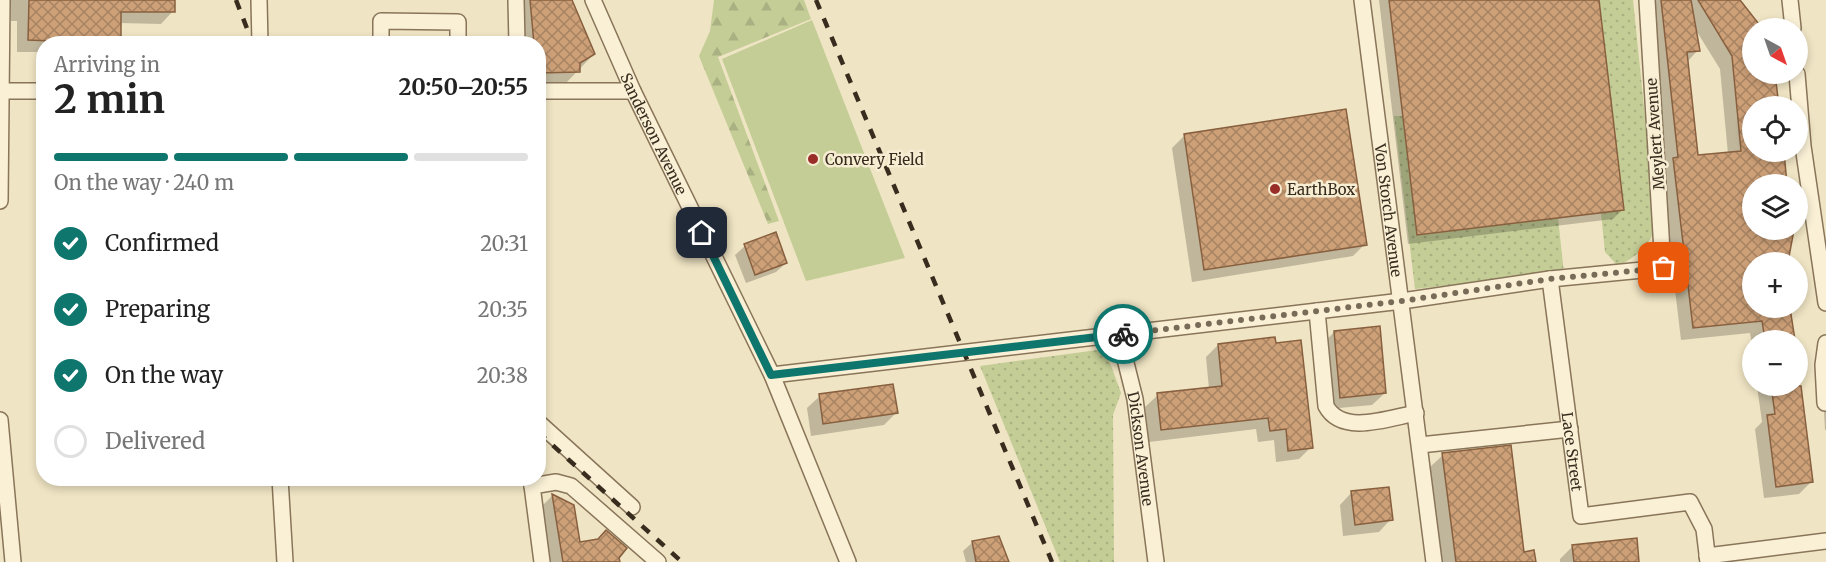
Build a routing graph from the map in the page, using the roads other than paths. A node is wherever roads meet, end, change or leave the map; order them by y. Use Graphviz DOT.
graph roads {
  1 [pos="3,0"];
  2 [pos="260,0"];
  3 [pos="516,0"];
  4 [pos="593,0"];
  5 [pos="1362,0"];
  6 [pos="1647,0"];
  7 [pos="1790,0"];
  8 [pos="1792,18"];
  9 [pos="260,36"];
  10 [pos="381,36"];
  11 [pos="458,36"];
  12 [pos="518,36"];
  13 [pos="1798,84"];
  14 [pos="1,91"];
  15 [pos="36,91"];
  16 [pos="546,91"];
  17 [pos="633,91"];
  18 [pos="0,201"];
  19 [pos="1550,279"];
  20 [pos="1402,301"];
  21 [pos="1826,303"];
  22 [pos="1317,311"];
  23 [pos="1119,335"];
  24 [pos="1826,343"];
  25 [pos="771,375"];
  26 [pos="1825,403"];
  27 [pos="1416,413"];
  28 [pos="0,420"];
  29 [pos="546,429"];
  30 [pos="1570,429"];
  31 [pos="1420,445"];
  32 [pos="546,482"];
  33 [pos="3,484"];
  34 [pos="280,486"];
  35 [pos="532,486"];
  36 [pos="632,507"];
  37 [pos="1826,541"];
  38 [pos="1708,559"];
  39 [pos="13,562"];
  40 [pos="285,562"];
  41 [pos="542,562"];
  42 [pos="658,562"];
  43 [pos="848,562"];
  44 [pos="1156,562"];
  45 [pos="1434,562"];
  1 -- 14 [label="street"];
  2 -- 9 [label="street"];
  3 -- 12 [label="street"];
  4 -- 17 [label="street, Sanderson Avenue"];
  5 -- 20 [label="street, Von Storch Avenue"];
  6 -- 19 [label="street, Meylert Avenue"];
  7 -- 8 [label="street"];
  10 -- 11 [label="street"];
  13 -- 21 [label="street"];
  14 -- 15 [label="street"];
  14 -- 18 [label="street"];
  16 -- 17 [label="street"];
  17 -- 25 [label="street, Sanderson Avenue"];
  19 -- 20 [label="street"];
  19 -- 30 [label="street, Lace Street"];
  20 -- 22 [label="street"];
  20 -- 27 [label="street, Von Storch Avenue"];
  22 -- 23 [label="street"];
  22 -- 27 [label="street"];
  23 -- 25 [label="street"];
  23 -- 44 [label="street, Dickson Avenue"];
  24 -- 26 [label="street"];
  25 -- 43 [label="street, Sanderson Avenue"];
  27 -- 31 [label="street, Von Storch Avenue"];
  28 -- 33 [label="street"];
  29 -- 36 [label="street"];
  30 -- 31 [label="street"];
  30 -- 38 [label="street, Lace Street"];
  31 -- 45 [label="street, Von Storch Avenue"];
  32 -- 42 [label="street"];
  33 -- 39 [label="street"];
  34 -- 40 [label="street"];
  35 -- 41 [label="street"];
  37 -- 38 [label="street"];
}
